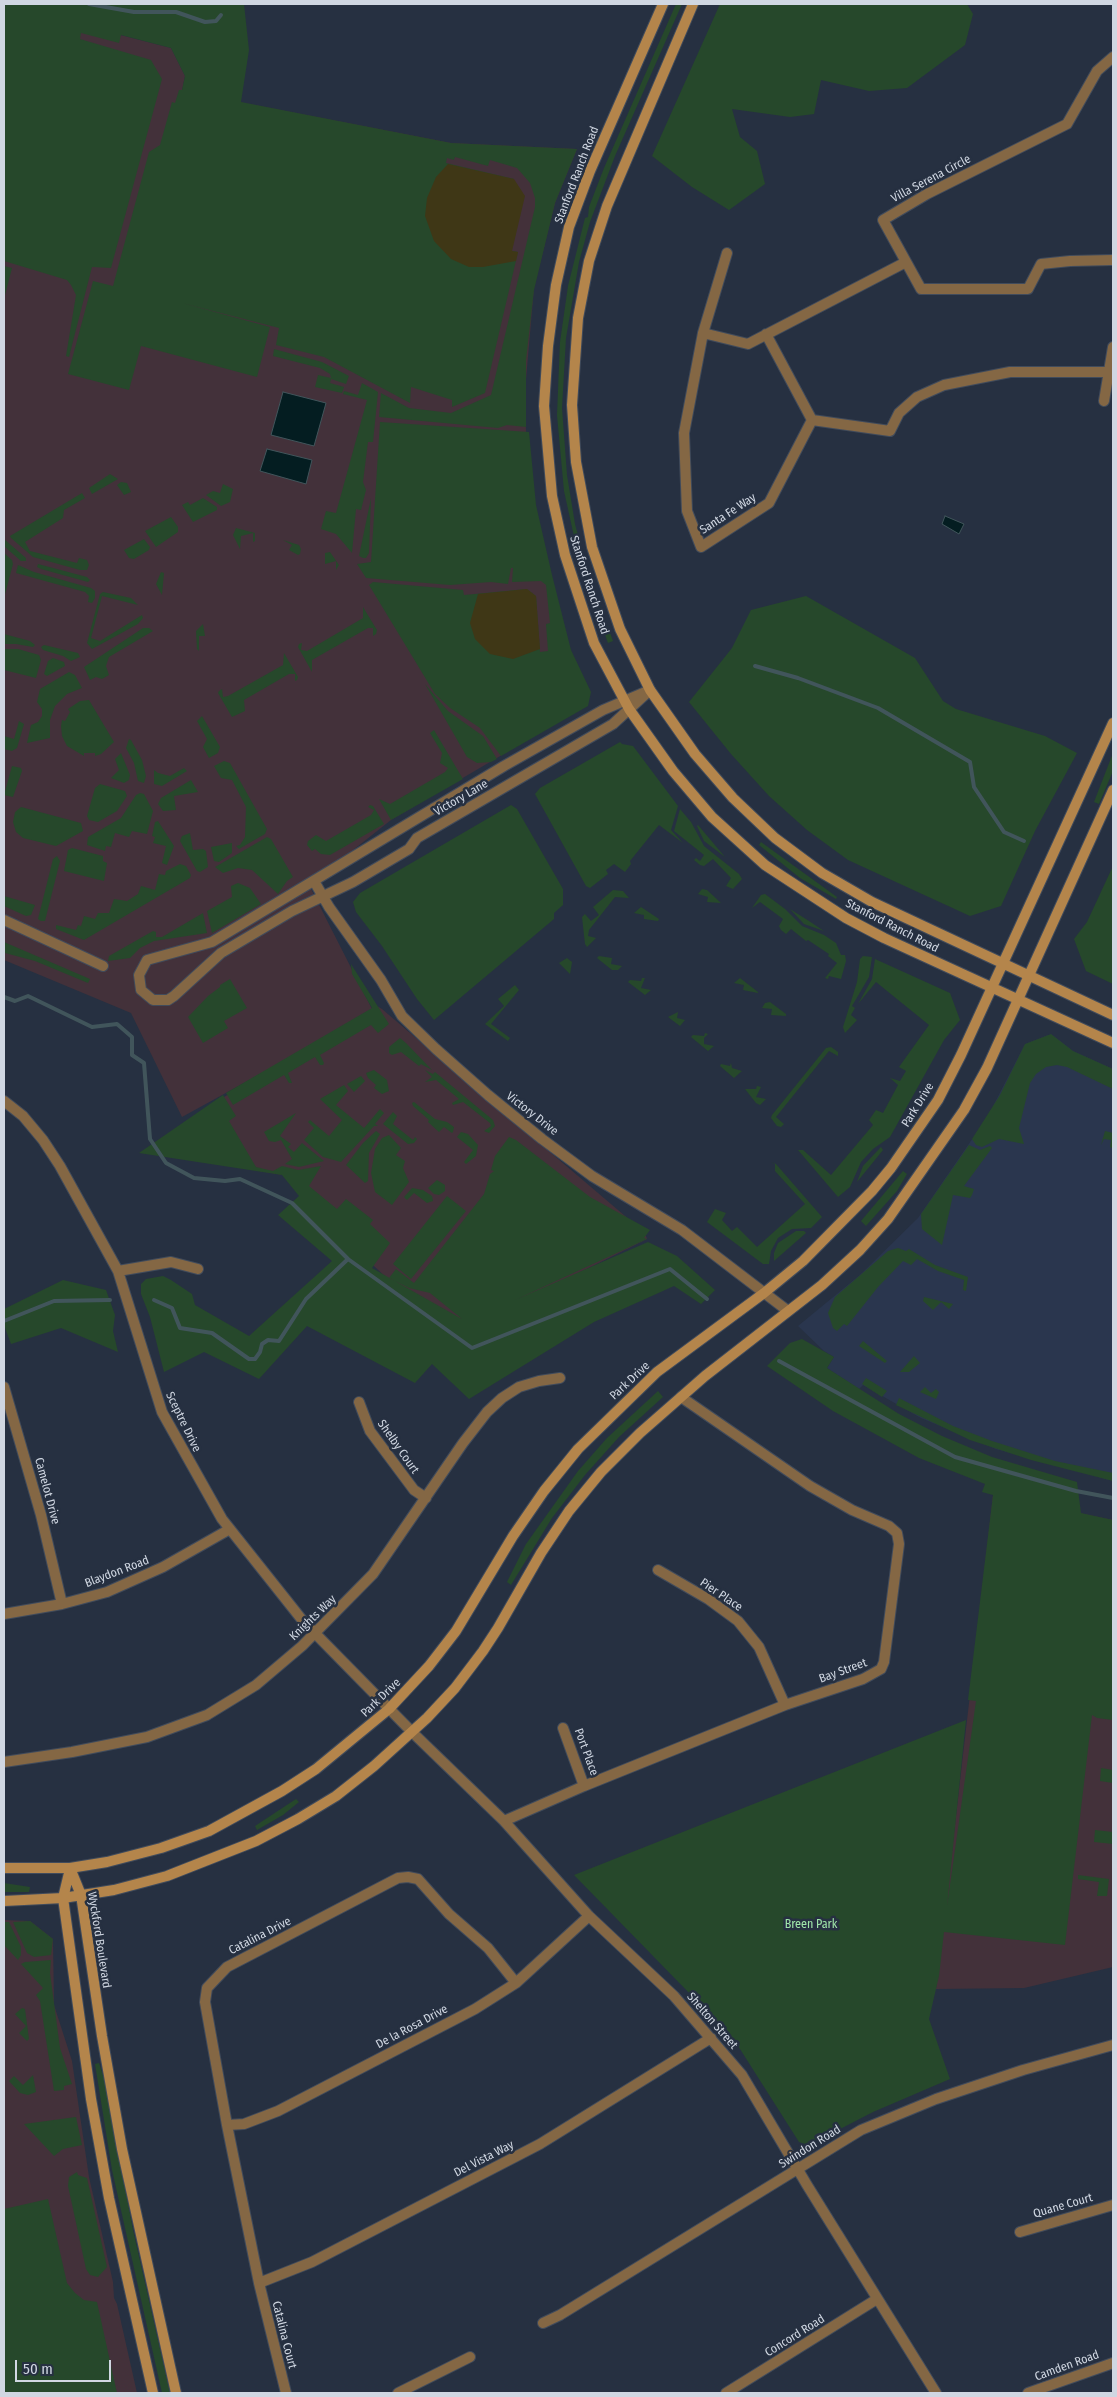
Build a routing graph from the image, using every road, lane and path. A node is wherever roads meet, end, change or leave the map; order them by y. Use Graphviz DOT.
graph roads {
  1 [pos="663,4"];
  2 [pos="693,4"];
  3 [pos="1113,57"];
  4 [pos="727,253"];
  5 [pos="1113,260"];
  6 [pos="906,262"];
  7 [pos="703,333"];
  8 [pos="766,334"];
  9 [pos="1113,347"];
  10 [pos="1111,371"];
  11 [pos="1104,401"];
  12 [pos="812,420"];
  13 [pos="650,690"];
  14 [pos="626,705"];
  15 [pos="1113,723"];
  16 [pos="1113,790"];
  17 [pos="314,882"];
  18 [pos="323,896"];
  19 [pos="4,920"];
  20 [pos="1004,964"];
  21 [pos="103,966"];
  22 [pos="1028,976"];
  23 [pos="993,988"];
  24 [pos="1019,1000"];
  25 [pos="1113,1015"];
  26 [pos="1113,1043"];
  27 [pos="4,1101"];
  28 [pos="198,1269"];
  29 [pos="118,1271"];
  30 [pos="764,1293"];
  31 [pos="788,1311"];
  32 [pos="560,1378"];
  33 [pos="4,1387"];
  34 [pos="682,1397"];
  35 [pos="359,1402"];
  36 [pos="426,1498"];
  37 [pos="230,1529"];
  38 [pos="658,1570"];
  39 [pos="62,1604"];
  40 [pos="4,1614"];
  41 [pos="316,1631"];
  42 [pos="785,1705"];
  43 [pos="389,1709"];
  44 [pos="400,1720"];
  45 [pos="563,1728"];
  46 [pos="412,1732"];
  47 [pos="4,1762"];
  48 [pos="584,1786"];
  49 [pos="504,1822"];
  50 [pos="4,1868"];
  51 [pos="70,1868"];
  52 [pos="81,1895"];
  53 [pos="63,1898"];
  54 [pos="4,1901"];
  55 [pos="589,1916"];
  56 [pos="516,1983"];
  57 [pos="711,2038"];
  58 [pos="1113,2045"];
  59 [pos="227,2125"];
  60 [pos="798,2170"];
  61 [pos="1113,2205"];
  62 [pos="1020,2232"];
  63 [pos="259,2283"];
  64 [pos="877,2299"];
  65 [pos="543,2323"];
  66 [pos="470,2357"];
  67 [pos="1113,2363"];
  68 [pos="153,2393"];
  69 [pos="176,2393"];
  70 [pos="286,2393"];
  71 [pos="398,2393"];
  72 [pos="726,2393"];
  73 [pos="936,2393"];
  74 [pos="1028,2393"];
  1 -- 14 [label="street, Stanford Ranch Road"];
  2 -- 13 [label="street, Stanford Ranch Road"];
  3 -- 6 [label="street, Villa Serena Circle"];
  4 -- 7 [label="street"];
  5 -- 6 [label="street, Villa Serena Circle"];
  6 -- 8 [label="street"];
  7 -- 8 [label="street"];
  7 -- 12 [label="street, Santa Fe Way"];
  8 -- 12 [label="street"];
  9 -- 10 [label="street"];
  10 -- 11 [label="street"];
  10 -- 12 [label="street"];
  13 -- 14 [label="street, Victory Lane"];
  13 -- 20 [label="street, Stanford Ranch Road"];
  14 -- 17 [label="street, Victory Lane"];
  14 -- 18 [label="street, Victory Lane"];
  14 -- 23 [label="street, Stanford Ranch Road"];
  15 -- 20 [label="street, Park Drive"];
  16 -- 22 [label="street"];
  17 -- 18 [label="street, Victory Drive"];
  17 -- 18 [label="street, Victory Lane"];
  18 -- 30 [label="street, Victory Drive"];
  19 -- 21 [label="street"];
  20 -- 22 [label="street, Stanford Ranch Road"];
  20 -- 23 [label="street, Park Drive"];
  22 -- 24 [label="street"];
  22 -- 25 [label="street, Stanford Ranch Road"];
  23 -- 24 [label="street, Stanford Ranch Road"];
  23 -- 30 [label="street, Park Drive"];
  24 -- 26 [label="street, Stanford Ranch Road"];
  24 -- 31 [label="street"];
  27 -- 29 [label="street, Sceptre Drive"];
  28 -- 29 [label="street"];
  29 -- 37 [label="street, Sceptre Drive"];
  30 -- 31 [label="street, Victory Drive"];
  30 -- 43 [label="street, Park Drive"];
  31 -- 34 [label="street"];
  32 -- 36 [label="street, Knights Way"];
  33 -- 39 [label="street, Camelot Drive"];
  34 -- 42 [label="street, Bay Street"];
  34 -- 46 [label="street"];
  35 -- 36 [label="street, Shelby Court"];
  36 -- 41 [label="street, Knights Way"];
  37 -- 39 [label="street, Blaydon Road"];
  37 -- 41 [label="street, Sceptre Drive"];
  38 -- 42 [label="street, Pier Place"];
  39 -- 40 [label="street, Blaydon Road"];
  41 -- 43 [label="street, Sceptre Drive"];
  41 -- 47 [label="street, Knights Way"];
  42 -- 48 [label="street, Bay Street"];
  43 -- 44 [label="street, Sceptre Drive"];
  43 -- 51 [label="street, Park Drive"];
  44 -- 46 [label="street, Shelton Street"];
  45 -- 48 [label="street, Port Place"];
  46 -- 49 [label="street, Shelton Street"];
  46 -- 52 [label="street"];
  48 -- 49 [label="street, Bay Street"];
  49 -- 55 [label="street, Shelton Street"];
  50 -- 51 [label="street, Park Drive"];
  51 -- 52 [label="street, Wyckford Boulevard"];
  51 -- 53 [label="street"];
  52 -- 53 [label="street"];
  52 -- 69 [label="street, Wyckford Boulevard"];
  53 -- 54 [label="street"];
  53 -- 68 [label="street"];
  55 -- 56 [label="street, De la Rosa Drive"];
  55 -- 57 [label="street, Shelton Street"];
  56 -- 59 [label="street, De la Rosa Drive"];
  56 -- 59 [label="street, Catalina Drive"];
  57 -- 60 [label="street, Shelton Street"];
  57 -- 63 [label="street, Del Vista Way"];
  58 -- 60 [label="street, Swindon Road"];
  59 -- 63 [label="street, Catalina Drive"];
  60 -- 64 [label="street, Shelton Street"];
  60 -- 65 [label="street, Swindon Road"];
  61 -- 62 [label="street, Quane Court"];
  63 -- 70 [label="street, Catalina Court"];
  64 -- 72 [label="street, Concord Road"];
  64 -- 73 [label="street, Shelton Street"];
  66 -- 71 [label="street"];
  67 -- 74 [label="street, Camden Road"];
}
